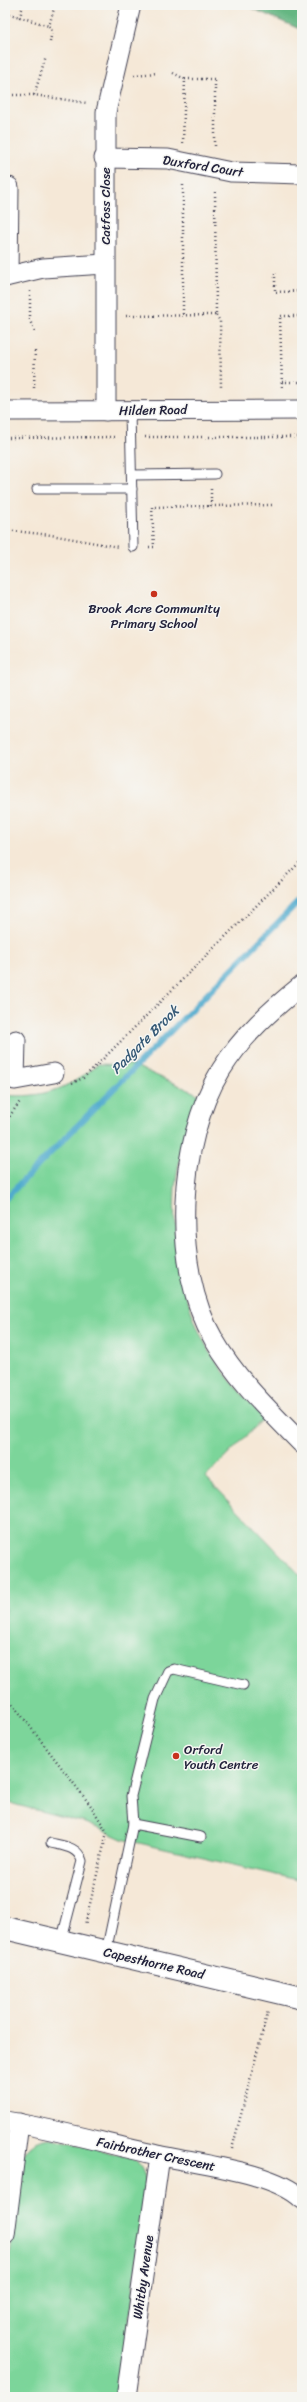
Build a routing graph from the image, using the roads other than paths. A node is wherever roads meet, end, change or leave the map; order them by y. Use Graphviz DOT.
graph roads {
  1 [pos="131,5"];
  2 [pos="104,158"];
  3 [pos="302,174"];
  4 [pos="8,187"];
  5 [pos="105,264"];
  6 [pos="7,277"];
  7 [pos="302,410"];
  8 [pos="5,411"];
  9 [pos="106,411"];
  10 [pos="130,411"];
  11 [pos="215,474"];
  12 [pos="132,475"];
  13 [pos="37,489"];
  14 [pos="132,489"];
  15 [pos="133,547"];
  16 [pos="302,985"];
  17 [pos="16,1040"];
  18 [pos="10,1079"];
  19 [pos="60,1080"];
  20 [pos="302,1444"];
  21 [pos="243,1685"];
  22 [pos="133,1824"];
  23 [pos="201,1837"];
  24 [pos="51,1843"];
  25 [pos="5,1928"];
  26 [pos="71,1944"];
  27 [pos="106,1952"];
  28 [pos="302,1998"];
  29 [pos="12,2122"];
  30 [pos="160,2156"];
  31 [pos="302,2199"];
  32 [pos="5,2235"];
  33 [pos="126,2397"];
  1 -- 2 [label="street, Catfoss Close"];
  2 -- 3 [label="street, Duxford Court"];
  2 -- 5 [label="street, Catfoss Close"];
  4 -- 6 [label="street"];
  5 -- 6 [label="street"];
  5 -- 9 [label="street, Catfoss Close"];
  7 -- 10 [label="street, Hilden Road"];
  8 -- 9 [label="street, Hilden Road"];
  9 -- 10 [label="street, Hilden Road"];
  10 -- 12 [label="lane"];
  11 -- 12 [label="lane"];
  12 -- 14 [label="lane"];
  13 -- 14 [label="lane"];
  14 -- 15 [label="lane"];
  16 -- 20 [label="street"];
  17 -- 18 [label="street"];
  18 -- 19 [label="street"];
  21 -- 22 [label="lane"];
  22 -- 23 [label="lane"];
  22 -- 27 [label="lane"];
  24 -- 26 [label="lane"];
  25 -- 26 [label="street, Capesthorne Road"];
  26 -- 27 [label="street, Capesthorne Road"];
  27 -- 28 [label="street, Capesthorne Road"];
  29 -- 30 [label="street, Fairbrother Crescent"];
  29 -- 32 [label="street"];
  30 -- 31 [label="street, Fairbrother Crescent"];
  30 -- 33 [label="street, Whitby Avenue"];
}
